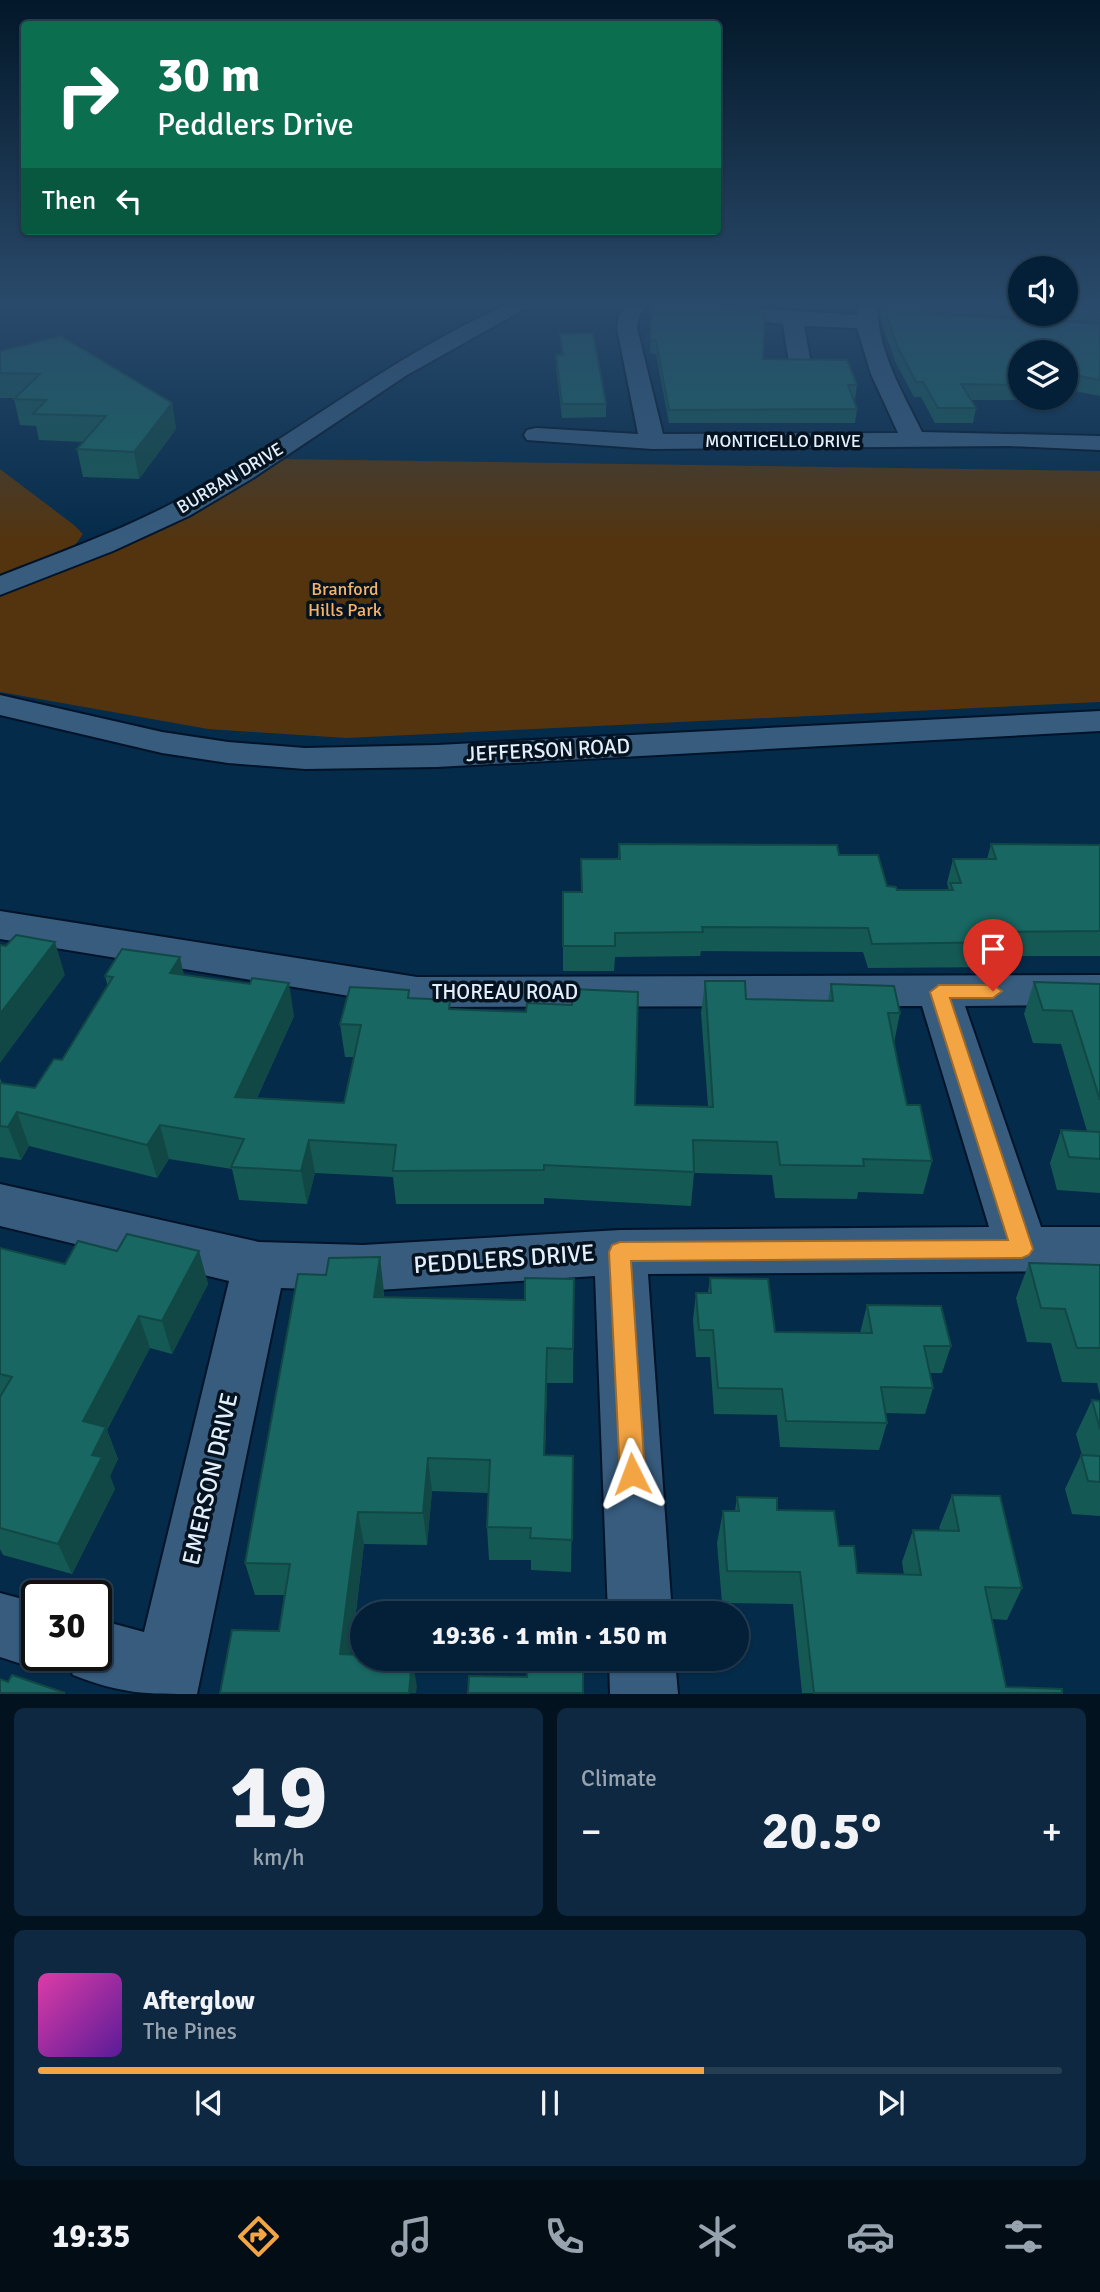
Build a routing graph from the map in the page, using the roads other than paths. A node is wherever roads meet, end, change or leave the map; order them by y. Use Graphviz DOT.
graph roads {
  1 [pos="379,384"];
  2 [pos="639,384"];
  3 [pos="888,384"];
  4 [pos="536,435"];
  5 [pos="914,441"];
  6 [pos="652,442"];
  7 [pos="1100,443"];
  8 [pos="0,586"];
  9 [pos="0,705"];
  10 [pos="1100,722"];
  11 [pos="0,925"];
  12 [pos="1100,990"];
  13 [pos="939,992"];
  14 [pos="0,1205"];
  15 [pos="1022,1249"];
  16 [pos="1100,1249"];
  17 [pos="620,1252"];
  18 [pos="259,1265"];
  19 [pos="639,1601"];
  20 [pos="0,1625"];
  21 [pos="21,1631"];
  22 [pos="112,1660"];
  23 [pos="643,1671"];
  24 [pos="165,1683"];
  25 [pos="644,1693"];
  1 -- 8 [label="street, BURBAN DRIVE"];
  2 -- 6 [label="street"];
  3 -- 5 [label="street"];
  4 -- 6 [label="street, MONTICELLO DRIVE"];
  5 -- 6 [label="street, MONTICELLO DRIVE"];
  5 -- 7 [label="street, MONTICELLO DRIVE"];
  9 -- 10 [label="street, JEFFERSON ROAD"];
  11 -- 13 [label="street, THOREAU ROAD"];
  12 -- 13 [label="street, THOREAU ROAD"];
  13 -- 15 [label="street"];
  14 -- 18 [label="street, PEDDLERS DRIVE"];
  15 -- 16 [label="street, PEDDLERS DRIVE"];
  15 -- 17 [label="street, PEDDLERS DRIVE"];
  17 -- 18 [label="street, PEDDLERS DRIVE"];
  17 -- 19 [label="street"];
  18 -- 24 [label="street, EMERSON DRIVE"];
  20 -- 21 [label="street"];
  22 -- 24 [label="street"];
  23 -- 25 [label="street"];
}
